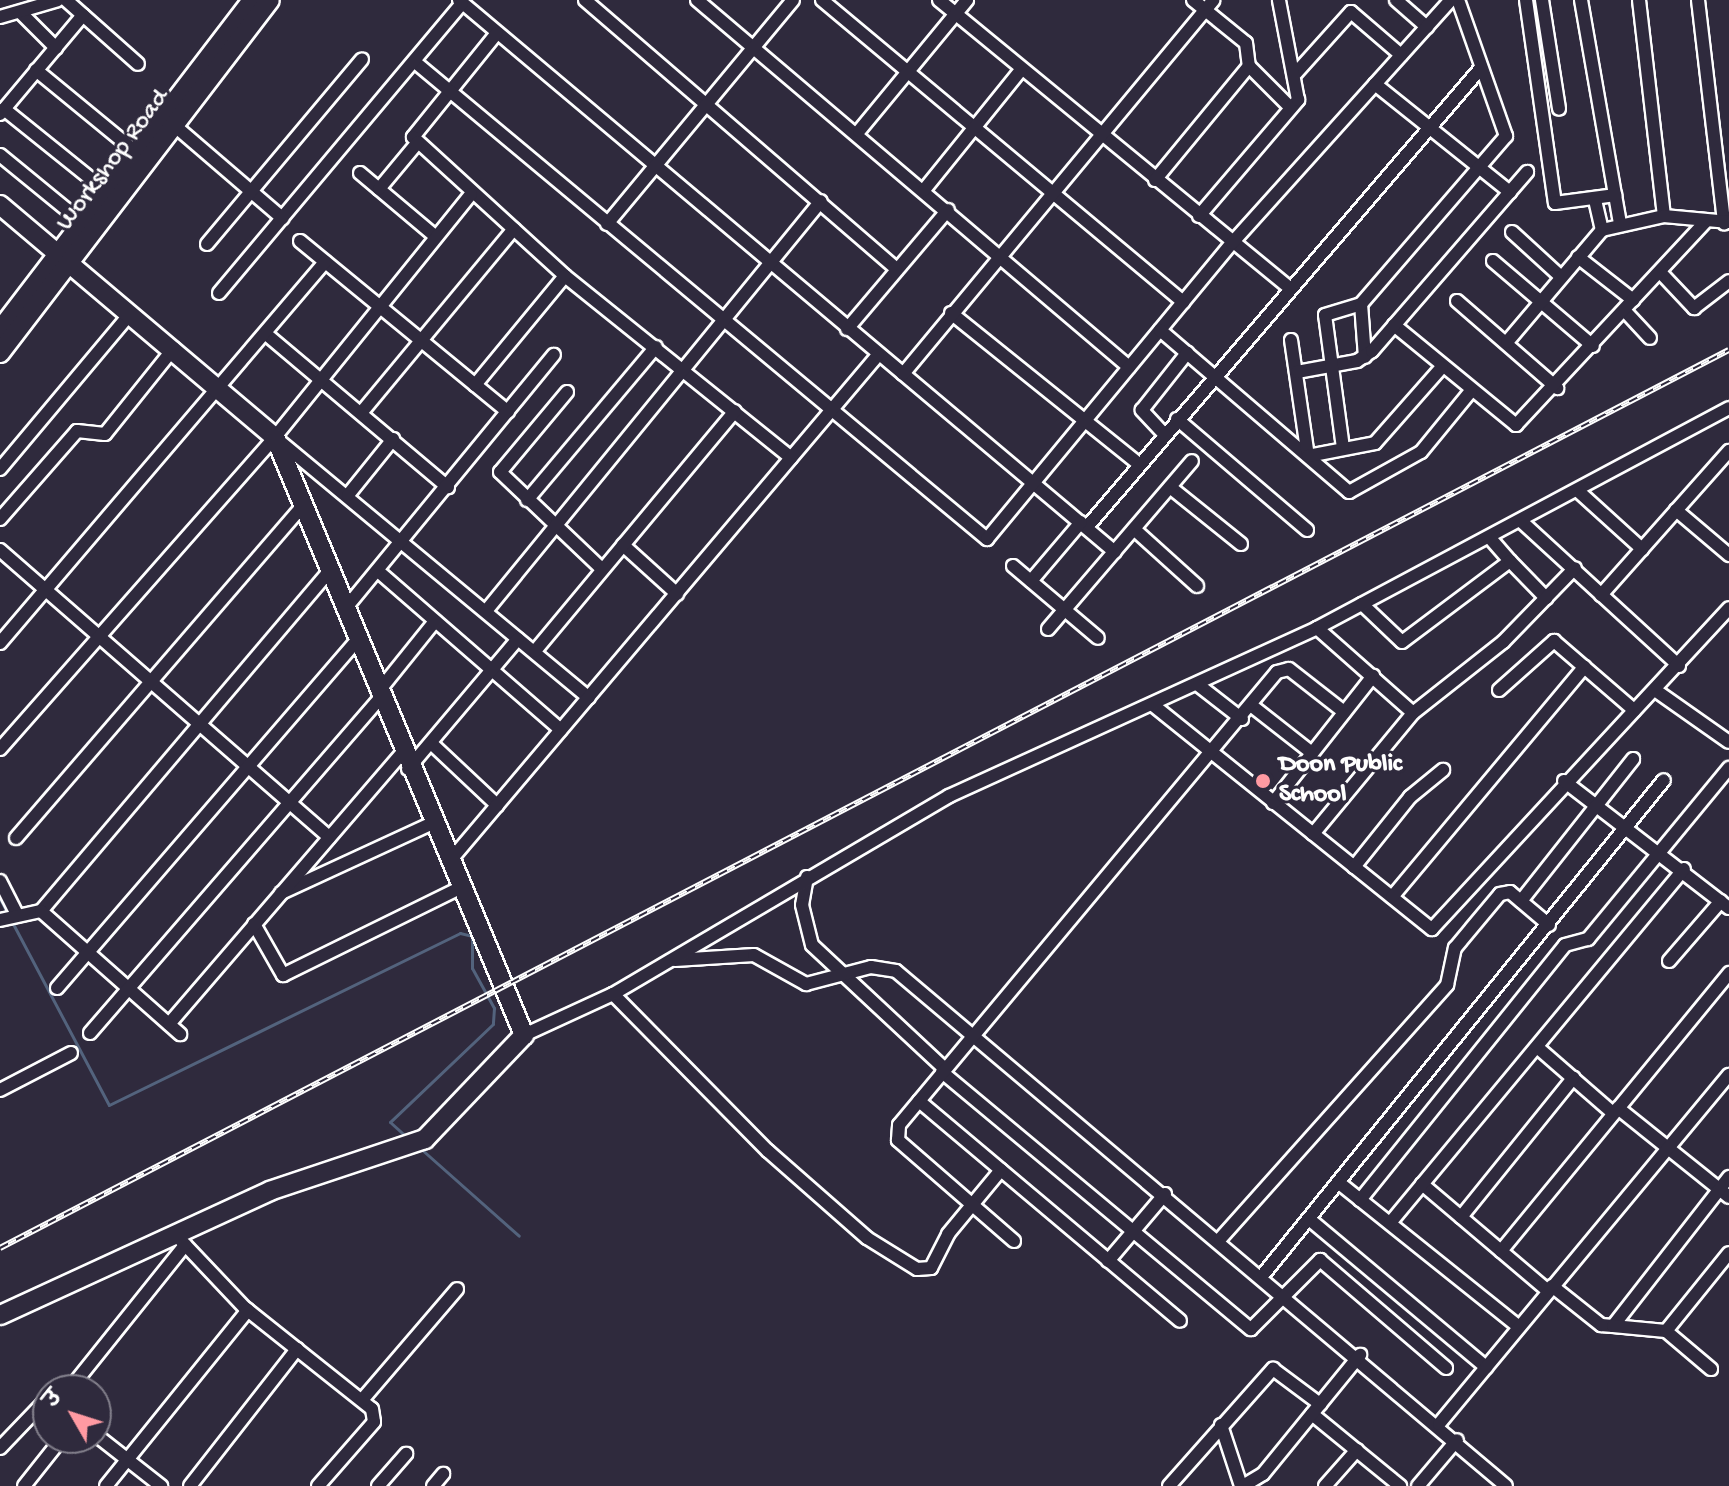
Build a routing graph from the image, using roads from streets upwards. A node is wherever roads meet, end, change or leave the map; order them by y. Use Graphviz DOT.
graph roads {
  1 [pos="58,0"];
  2 [pos="66,0"];
  3 [pos="252,0"];
  4 [pos="270,0"];
  5 [pos="585,0"];
  6 [pos="697,0"];
  7 [pos="793,0"];
  8 [pos="822,0"];
  9 [pos="939,0"];
  10 [pos="967,0"];
  11 [pos="1193,0"];
  12 [pos="1279,0"];
  13 [pos="1396,0"];
  14 [pos="1451,0"];
  15 [pos="1458,0"];
  16 [pos="1526,0"];
  17 [pos="1542,0"];
  18 [pos="1581,0"];
  19 [pos="1639,0"];
  20 [pos="1698,0"];
  21 [pos="0,2"];
  22 [pos="461,2"];
  23 [pos="1210,5"];
  24 [pos="20,12"];
  25 [pos="955,14"];
  26 [pos="83,15"];
  27 [pos="3,17"];
  28 [pos="1427,27"];
  29 [pos="497,33"];
  30 [pos="756,44"];
  31 [pos="56,48"];
  32 [pos="1401,55"];
  33 [pos="362,59"];
  34 [pos="415,62"];
  35 [pos="138,64"];
  36 [pos="1249,66"];
  37 [pos="1481,68"];
  38 [pos="36,70"];
  39 [pos="1021,70"];
  40 [pos="1296,73"];
  41 [pos="907,75"];
  42 [pos="1375,84"];
  43 [pos="448,90"];
  44 [pos="706,103"];
  45 [pos="1291,108"];
  46 [pos="1559,109"];
  47 [pos="2,112"];
  48 [pos="174,125"];
  49 [pos="1429,127"];
  50 [pos="972,129"];
  51 [pos="859,131"];
  52 [pos="1100,136"];
  53 [pos="418,142"];
  54 [pos="136,152"];
  55 [pos="0,155"];
  56 [pos="654,165"];
  57 [pos="1479,168"];
  58 [pos="1527,172"];
  59 [pos="360,173"];
  60 [pos="1155,180"];
  61 [pos="379,189"];
  62 [pos="924,190"];
  63 [pos="106,191"];
  64 [pos="252,191"];
  65 [pos="1510,192"];
  66 [pos="471,194"];
  67 [pos="1048,194"];
  68 [pos="1615,195"];
  69 [pos="1595,200"];
  70 [pos="821,201"];
  71 [pos="0,205"];
  72 [pos="948,210"];
  73 [pos="1199,216"];
  74 [pos="1664,216"];
  75 [pos="282,218"];
  76 [pos="82,222"];
  77 [pos="1705,222"];
  78 [pos="1726,222"];
  79 [pos="607,224"];
  80 [pos="1620,224"];
  81 [pos="514,229"];
  82 [pos="1602,230"];
  83 [pos="1512,232"];
  84 [pos="436,237"];
  85 [pos="300,241"];
  86 [pos="1232,243"];
  87 [pos="207,244"];
  88 [pos="998,255"];
  89 [pos="1578,257"];
  90 [pos="64,259"];
  91 [pos="1493,261"];
  92 [pos="325,262"];
  93 [pos="770,264"];
  94 [pos="897,269"];
  95 [pos="1660,272"];
  96 [pos="565,276"];
  97 [pos="1560,276"];
  98 [pos="1729,281"];
  99 [pos="1288,287"];
  100 [pos="219,293"];
  101 [pos="1457,301"];
  102 [pos="1540,301"];
  103 [pos="1183,302"];
  104 [pos="1361,304"];
  105 [pos="1629,305"];
  106 [pos="379,306"];
  107 [pos="131,313"];
  108 [pos="951,313"];
  109 [pos="723,321"];
  110 [pos="1394,325"];
  111 [pos="847,329"];
  112 [pos="0,330"];
  113 [pos="1160,330"];
  114 [pos="266,334"];
  115 [pos="1650,338"];
  116 [pos="1291,340"];
  117 [pos="422,342"];
  118 [pos="1507,342"];
  119 [pos="1593,346"];
  120 [pos="656,347"];
  121 [pos="174,348"];
  122 [pos="0,353"];
  123 [pos="1187,353"];
  124 [pos="554,355"];
  125 [pos="878,355"];
  126 [pos="1365,357"];
  127 [pos="1129,367"];
  128 [pos="1442,367"];
  129 [pos="1332,368"];
  130 [pos="686,370"];
  131 [pos="1297,372"];
  132 [pos="903,374"];
  133 [pos="1214,375"];
  134 [pos="320,380"];
  135 [pos="475,385"];
  136 [pos="220,388"];
  137 [pos="1557,388"];
  138 [pos="1471,391"];
  139 [pos="567,392"];
  140 [pos="735,411"];
  141 [pos="508,412"];
  142 [pos="829,412"];
  143 [pos="361,413"];
  144 [pos="1727,413"];
  145 [pos="1177,419"];
  146 [pos="1083,421"];
  147 [pos="1164,434"];
  148 [pos="275,437"];
  149 [pos="393,439"];
  150 [pos="1343,448"];
  151 [pos="1729,451"];
  152 [pos="1308,456"];
  153 [pos="791,458"];
  154 [pos="1192,461"];
  155 [pos="1139,464"];
  156 [pos="0,469"];
  157 [pos="1033,483"];
  158 [pos="448,487"];
  159 [pos="1170,487"];
  160 [pos="1577,490"];
  161 [pos="348,495"];
  162 [pos="527,500"];
  163 [pos="301,508"];
  164 [pos="1676,510"];
  165 [pos="0,519"];
  166 [pos="1522,522"];
  167 [pos="1084,524"];
  168 [pos="556,528"];
  169 [pos="1134,529"];
  170 [pos="1307,530"];
  171 [pos="1490,538"];
  172 [pos="404,540"];
  173 [pos="1241,544"];
  174 [pos="623,545"];
  175 [pos="1642,549"];
  176 [pos="0,550"];
  177 [pos="1115,552"];
  178 [pos="1729,555"];
  179 [pos="1510,561"];
  180 [pos="1013,566"];
  181 [pos="1575,568"];
  182 [pos="602,569"];
  183 [pos="378,571"];
  184 [pos="329,572"];
  185 [pos="1031,581"];
  186 [pos="1197,586"];
  187 [pos="45,590"];
  188 [pos="677,594"];
  189 [pos="1601,595"];
  190 [pos="1546,598"];
  191 [pos="1362,604"];
  192 [pos="1729,608"];
  193 [pos="345,609"];
  194 [pos="1065,610"];
  195 [pos="486,611"];
  196 [pos="435,621"];
  197 [pos="1317,628"];
  198 [pos="1048,629"];
  199 [pos="100,638"];
  200 [pos="1098,638"];
  201 [pos="518,639"];
  202 [pos="357,640"];
  203 [pos="0,643"];
  204 [pos="535,651"];
  205 [pos="1679,666"];
  206 [pos="1584,667"];
  207 [pos="491,669"];
  208 [pos="1373,676"];
  209 [pos="149,681"];
  210 [pos="1197,684"];
  211 [pos="1499,690"];
  212 [pos="1655,690"];
  213 [pos="379,695"];
  214 [pos="589,698"];
  215 [pos="1153,705"];
  216 [pos="1252,706"];
  217 [pos="1634,710"];
  218 [pos="1344,712"];
  219 [pos="1413,713"];
  220 [pos="1242,719"];
  221 [pos="198,724"];
  222 [pos="561,730"];
  223 [pos="1729,742"];
  224 [pos="431,743"];
  225 [pos="0,749"];
  226 [pos="1312,753"];
  227 [pos="1213,754"];
  228 [pos="1633,759"];
  229 [pos="405,761"];
  230 [pos="246,766"];
  231 [pos="1729,768"];
  232 [pos="1443,770"];
  233 [pos="1664,780"];
  234 [pos="1564,781"];
  235 [pos="287,801"];
  236 [pos="1273,803"];
  237 [pos="1601,803"];
  238 [pos="497,805"];
  239 [pos="1628,823"];
  240 [pos="430,824"];
  241 [pos="1313,834"];
  242 [pos="329,837"];
  243 [pos="16,838"];
  244 [pos="1660,849"];
  245 [pos="447,863"];
  246 [pos="1354,867"];
  247 [pos="1684,869"];
  248 [pos="807,877"];
  249 [pos="0,881"];
  250 [pos="458,889"];
  251 [pos="281,893"];
  252 [pos="1392,897"];
  253 [pos="1521,901"];
  254 [pos="1725,904"];
  255 [pos="41,911"];
  256 [pos="7,917"];
  257 [pos="254,924"];
  258 [pos="1549,925"];
  259 [pos="87,952"];
  260 [pos="668,961"];
  261 [pos="1669,961"];
  262 [pos="1729,973"];
  263 [pos="840,976"];
  264 [pos="57,988"];
  265 [pos="127,988"];
  266 [pos="613,994"];
  267 [pos="169,1024"];
  268 [pos="90,1033"];
  269 [pos="180,1034"];
  270 [pos="524,1035"];
  271 [pos="974,1036"];
  272 [pos="1537,1047"];
  273 [pos="71,1053"];
  274 [pos="944,1070"];
  275 [pos="1729,1075"];
  276 [pos="1573,1078"];
  277 [pos="0,1090"];
  278 [pos="919,1101"];
  279 [pos="1616,1110"];
  280 [pos="1667,1147"];
  281 [pos="1001,1170"];
  282 [pos="1729,1177"];
  283 [pos="1338,1182"];
  284 [pos="1422,1184"];
  285 [pos="1724,1193"];
  286 [pos="1165,1194"];
  287 [pos="1360,1200"];
  288 [pos="972,1205"];
  289 [pos="1461,1217"];
  290 [pos="1309,1219"];
  291 [pos="1390,1223"];
  292 [pos="1135,1231"];
  293 [pos="180,1239"];
  294 [pos="1220,1239"];
  295 [pos="1014,1241"];
  296 [pos="1501,1251"];
  297 [pos="1729,1253"];
  298 [pos="1108,1261"];
  299 [pos="1262,1276"];
  300 [pos="457,1289"];
  301 [pos="1550,1289"];
  302 [pos="1285,1295"];
  303 [pos="248,1310"];
  304 [pos="0,1315"];
  305 [pos="1180,1321"];
  306 [pos="1613,1326"];
  307 [pos="1519,1327"];
  308 [pos="1666,1331"];
  309 [pos="297,1349"];
  310 [pos="1360,1355"];
  311 [pos="1486,1367"];
  312 [pos="1446,1368"];
  313 [pos="1711,1369"];
  314 [pos="81,1374"];
  315 [pos="362,1400"];
  316 [pos="1316,1409"];
  317 [pos="32,1415"];
  318 [pos="1439,1424"];
  319 [pos="1221,1425"];
  320 [pos="1457,1440"];
  321 [pos="0,1448"];
  322 [pos="112,1448"];
  323 [pos="1357,1450"];
  324 [pos="49,1454"];
  325 [pos="406,1454"];
  326 [pos="127,1460"];
  327 [pos="443,1474"];
  328 [pos="1263,1474"];
  329 [pos="24,1486"];
  330 [pos="106,1486"];
  331 [pos="161,1486"];
  332 [pos="190,1486"];
  333 [pos="318,1486"];
  334 [pos="378,1486"];
  335 [pos="433,1486"];
  336 [pos="1169,1486"];
  337 [pos="1242,1486"];
  338 [pos="1273,1486"];
  339 [pos="1325,1486"];
  340 [pos="1400,1486"];
  341 [pos="1418,1486"];
  342 [pos="1506,1486"];
  1 -- 24 [label="street"];
  2 -- 26 [label="street"];
  3 -- 54 [label="street, Workshop Road"];
  4 -- 48 [label="street, Workshop Road"];
  5 -- 44 [label="street"];
  6 -- 30 [label="street"];
  7 -- 30 [label="street"];
  8 -- 41 [label="street"];
  9 -- 25 [label="street"];
  10 -- 25 [label="street"];
  11 -- 23 [label="street"];
  12 -- 40 [label="street"];
  13 -- 28 [label="street"];
  14 -- 28 [label="street"];
  15 -- 37 [label="street"];
  16 -- 69 [label="street"];
  17 -- 46 [label="street"];
  18 -- 68 [label="street"];
  19 -- 74 [label="street"];
  20 -- 78 [label="street"];
  21 -- 27 [label="street"];
  22 -- 29 [label="street"];
  22 -- 34 [label="street"];
  23 -- 36 [label="street"];
  23 -- 52 [label="street"];
  24 -- 27 [label="street"];
  24 -- 31 [label="street"];
  25 -- 39 [label="street"];
  25 -- 41 [label="street"];
  26 -- 31 [label="street"];
  26 -- 35 [label="street"];
  28 -- 32 [label="street"];
  29 -- 43 [label="street"];
  29 -- 56 [label="street"];
  30 -- 44 [label="street"];
  30 -- 51 [label="street"];
  31 -- 38 [label="street"];
  32 -- 40 [label="street"];
  32 -- 42 [label="street"];
  33 -- 64 [label="street"];
  34 -- 43 [label="street"];
  34 -- 75 [label="street"];
  36 -- 45 [label="street"];
  36 -- 60 [label="street"];
  37 -- 49 [label="street"];
  37 -- 57 [label="street"];
  38 -- 47 [label="street"];
  38 -- 54 [label="street"];
  39 -- 50 [label="street"];
  39 -- 52 [label="street"];
  40 -- 45 [label="street"];
  41 -- 50 [label="street"];
  41 -- 51 [label="street"];
  42 -- 49 [label="street"];
  42 -- 86 [label="street"];
  43 -- 53 [label="street"];
  43 -- 79 [label="street"];
  44 -- 56 [label="street"];
  44 -- 70 [label="street"];
  45 -- 73 [label="street"];
  47 -- 63 [label="street"];
  48 -- 64 [label="street"];
  48 -- 90 [label="street, Workshop Road"];
  49 -- 57 [label="street"];
  49 -- 99 [label="street"];
  50 -- 62 [label="street"];
  50 -- 67 [label="street"];
  51 -- 62 [label="street"];
  52 -- 60 [label="street"];
  52 -- 67 [label="street"];
  53 -- 61 [label="street"];
  53 -- 66 [label="street"];
  54 -- 63 [label="street, Workshop Road"];
  55 -- 76 [label="street"];
  56 -- 79 [label="street"];
  56 -- 93 [label="street"];
  57 -- 65 [label="street"];
  57 -- 104 [label="street"];
  58 -- 65 [label="street"];
  59 -- 61 [label="street"];
  60 -- 73 [label="street"];
  61 -- 84 [label="street"];
  62 -- 72 [label="street"];
  63 -- 76 [label="street, Workshop Road"];
  64 -- 75 [label="street"];
  64 -- 87 [label="street"];
  65 -- 110 [label="street"];
  66 -- 81 [label="street"];
  66 -- 84 [label="street"];
  67 -- 88 [label="street"];
  67 -- 103 [label="street"];
  68 -- 69 [label="street"];
  68 -- 80 [label="street"];
  69 -- 82 [label="street"];
  70 -- 93 [label="street"];
  70 -- 94 [label="street"];
  71 -- 90 [label="street"];
  72 -- 88 [label="street"];
  72 -- 94 [label="street"];
  73 -- 86 [label="street"];
  74 -- 77 [label="street"];
  74 -- 80 [label="street"];
  75 -- 100 [label="street"];
  76 -- 90 [label="street, Workshop Road"];
  77 -- 78 [label="street"];
  77 -- 95 [label="street"];
  79 -- 109 [label="street"];
  80 -- 82 [label="street"];
  81 -- 96 [label="street"];
  81 -- 117 [label="street"];
  82 -- 89 [label="street"];
  83 -- 97 [label="street"];
  84 -- 106 [label="street"];
  85 -- 92 [label="street"];
  86 -- 99 [label="street"];
  86 -- 103 [label="street"];
  88 -- 108 [label="street"];
  88 -- 127 [label="street"];
  89 -- 97 [label="street"];
  89 -- 105 [label="street"];
  90 -- 107 [label="street"];
  90 -- 112 [label="street, Workshop Road"];
  90 -- 122 [label="street, Workshop Road"];
  91 -- 102 [label="street"];
  92 -- 106 [label="street"];
  92 -- 114 [label="street"];
  93 -- 109 [label="street"];
  93 -- 111 [label="street"];
  94 -- 111 [label="street"];
  95 -- 98 [label="street"];
  95 -- 105 [label="street"];
  96 -- 120 [label="street"];
  96 -- 135 [label="street"];
  97 -- 102 [label="street"];
  99 -- 133 [label="street"];
  101 -- 118 [label="street"];
  102 -- 118 [label="street"];
  102 -- 119 [label="street"];
  103 -- 113 [label="street"];
  104 -- 126 [label="street"];
  104 -- 129 [label="street"];
  105 -- 115 [label="street"];
  105 -- 119 [label="street"];
  106 -- 117 [label="street"];
  106 -- 134 [label="street"];
  107 -- 121 [label="street"];
  107 -- 156 [label="street"];
  108 -- 132 [label="street"];
  108 -- 146 [label="street"];
  109 -- 130 [label="street"];
  109 -- 142 [label="street"];
  110 -- 126 [label="street"];
  110 -- 128 [label="street"];
  111 -- 125 [label="street"];
  113 -- 123 [label="street"];
  113 -- 127 [label="street"];
  114 -- 134 [label="street"];
  114 -- 136 [label="street"];
  116 -- 131 [label="street"];
  117 -- 135 [label="street"];
  117 -- 143 [label="street"];
  118 -- 137 [label="street"];
  119 -- 137 [label="street"];
  120 -- 130 [label="street"];
  120 -- 162 [label="street"];
  121 -- 136 [label="street"];
  121 -- 165 [label="street"];
  123 -- 133 [label="street"];
  123 -- 147 [label="street"];
  124 -- 141 [label="street"];
  125 -- 132 [label="street"];
  125 -- 142 [label="street"];
  126 -- 129 [label="street"];
  127 -- 146 [label="street"];
  128 -- 138 [label="street"];
  128 -- 150 [label="street"];
  129 -- 131 [label="street"];
  129 -- 150 [label="street"];
  130 -- 140 [label="street"];
  130 -- 168 [label="street"];
  131 -- 152 [label="street"];
  132 -- 157 [label="street"];
  133 -- 145 [label="street"];
  133 -- 152 [label="street"];
  134 -- 143 [label="street"];
  134 -- 148 [label="street"];
  135 -- 141 [label="street"];
  136 -- 148 [label="street"];
  136 -- 187 [label="street"];
  137 -- 138 [label="street"];
  138 -- 152 [label="street"];
  139 -- 162 [label="street"];
  140 -- 153 [label="street"];
  140 -- 174 [label="street"];
  141 -- 158 [label="street"];
  142 -- 153 [label="street"];
  142 -- 157 [label="street"];
  143 -- 149 [label="street"];
  144 -- 160 [label="street"];
  145 -- 147 [label="street"];
  145 -- 170 [label="street"];
  146 -- 155 [label="street"];
  146 -- 157 [label="street"];
  147 -- 155 [label="street"];
  148 -- 161 [label="street"];
  148 -- 163 [label="street"];
  148 -- 199 [label="street"];
  149 -- 158 [label="street"];
  149 -- 161 [label="street"];
  150 -- 152 [label="street"];
  151 -- 164 [label="street"];
  153 -- 188 [label="street"];
  154 -- 159 [label="street"];
  155 -- 167 [label="street"];
  157 -- 167 [label="street"];
  158 -- 172 [label="street"];
  159 -- 169 [label="street"];
  159 -- 173 [label="street"];
  160 -- 166 [label="street"];
  160 -- 175 [label="street"];
  161 -- 172 [label="street"];
  162 -- 168 [label="street"];
  163 -- 184 [label="street"];
  163 -- 209 [label="street"];
  164 -- 175 [label="street"];
  164 -- 178 [label="street"];
  166 -- 171 [label="street"];
  166 -- 181 [label="street"];
  167 -- 177 [label="street"];
  167 -- 185 [label="street"];
  168 -- 182 [label="street"];
  168 -- 195 [label="street"];
  169 -- 177 [label="street"];
  169 -- 186 [label="street"];
  171 -- 179 [label="street"];
  171 -- 191 [label="street"];
  172 -- 183 [label="street"];
  172 -- 195 [label="street"];
  174 -- 182 [label="street"];
  174 -- 188 [label="street"];
  175 -- 189 [label="street"];
  176 -- 187 [label="street"];
  177 -- 194 [label="street"];
  179 -- 190 [label="street"];
  179 -- 191 [label="street"];
  180 -- 185 [label="street"];
  181 -- 189 [label="street"];
  181 -- 190 [label="street"];
  182 -- 204 [label="street"];
  183 -- 193 [label="street"];
  183 -- 196 [label="street"];
  184 -- 193 [label="street"];
  184 -- 221 [label="street"];
  185 -- 194 [label="street"];
  187 -- 199 [label="street"];
  187 -- 203 [label="street"];
  188 -- 214 [label="street"];
  189 -- 205 [label="street"];
  190 -- 219 [label="street"];
  191 -- 197 [label="street"];
  192 -- 205 [label="street"];
  193 -- 202 [label="street"];
  194 -- 198 [label="street"];
  194 -- 200 [label="street"];
  195 -- 201 [label="street"];
  196 -- 207 [label="street"];
  196 -- 213 [label="street"];
  197 -- 208 [label="street"];
  197 -- 210 [label="street"];
  199 -- 209 [label="street"];
  199 -- 225 [label="street"];
  201 -- 204 [label="street"];
  201 -- 207 [label="street"];
  202 -- 213 [label="street"];
  202 -- 230 [label="street"];
  204 -- 214 [label="street"];
  205 -- 212 [label="street"];
  206 -- 211 [label="street"];
  206 -- 217 [label="street"];
  206 -- 252 [label="street"];
  207 -- 222 [label="street"];
  207 -- 224 [label="street"];
  208 -- 218 [label="street"];
  208 -- 219 [label="street"];
  209 -- 221 [label="street"];
  209 -- 243 [label="street"];
  210 -- 215 [label="street"];
  210 -- 220 [label="street"];
  212 -- 217 [label="street"];
  212 -- 223 [label="street"];
  213 -- 229 [label="street"];
  213 -- 235 [label="street"];
  214 -- 222 [label="street"];
  215 -- 227 [label="street"];
  215 -- 248 [label="street"];
  216 -- 218 [label="street"];
  216 -- 220 [label="street"];
  216 -- 226 [label="street"];
  217 -- 234 [label="street"];
  218 -- 226 [label="street"];
  219 -- 241 [label="street"];
  220 -- 227 [label="street"];
  221 -- 230 [label="street"];
  221 -- 255 [label="street"];
  222 -- 238 [label="street"];
  224 -- 229 [label="street"];
  224 -- 238 [label="street"];
  226 -- 236 [label="street"];
  227 -- 236 [label="street"];
  227 -- 271 [label="street"];
  228 -- 237 [label="street"];
  229 -- 240 [label="street"];
  229 -- 242 [label="street"];
  230 -- 235 [label="street"];
  230 -- 259 [label="street"];
  231 -- 244 [label="street"];
  232 -- 246 [label="street"];
  233 -- 239 [label="street"];
  234 -- 237 [label="street"];
  234 -- 252 [label="street"];
  235 -- 242 [label="street"];
  235 -- 265 [label="street"];
  236 -- 241 [label="street"];
  237 -- 239 [label="street"];
  237 -- 253 [label="street"];
  238 -- 245 [label="street"];
  239 -- 244 [label="street"];
  239 -- 258 [label="street"];
  240 -- 245 [label="street"];
  240 -- 251 [label="street"];
  241 -- 246 [label="street"];
  242 -- 251 [label="street"];
  244 -- 247 [label="street"];
  244 -- 287 [label="street"];
  245 -- 250 [label="street"];
  246 -- 252 [label="street"];
  247 -- 254 [label="street"];
  247 -- 272 [label="street"];
  248 -- 260 [label="street"];
  248 -- 263 [label="street"];
  249 -- 256 [label="street"];
  250 -- 257 [label="street"];
  250 -- 270 [label="street"];
  251 -- 257 [label="street"];
  253 -- 258 [label="street"];
  253 -- 294 [label="street"];
  254 -- 261 [label="street"];
  255 -- 256 [label="street"];
  255 -- 259 [label="street"];
  257 -- 267 [label="street"];
  258 -- 283 [label="street"];
  259 -- 264 [label="street"];
  259 -- 265 [label="street"];
  260 -- 263 [label="street"];
  260 -- 266 [label="street"];
  262 -- 279 [label="street"];
  263 -- 271 [label="street"];
  263 -- 274 [label="street"];
  265 -- 267 [label="street"];
  265 -- 268 [label="street"];
  266 -- 270 [label="street"];
  266 -- 288 [label="street"];
  267 -- 269 [label="street"];
  270 -- 293 [label="street"];
  271 -- 274 [label="street"];
  271 -- 286 [label="street"];
  272 -- 276 [label="street"];
  272 -- 284 [label="street"];
  273 -- 277 [label="street"];
  274 -- 278 [label="street"];
  274 -- 292 [label="street"];
  275 -- 280 [label="street"];
  276 -- 279 [label="street"];
  276 -- 289 [label="street"];
  278 -- 281 [label="street"];
  278 -- 288 [label="street"];
  279 -- 280 [label="street"];
  279 -- 296 [label="street"];
  280 -- 285 [label="street"];
  280 -- 301 [label="street"];
  281 -- 288 [label="street"];
  281 -- 298 [label="street"];
  282 -- 285 [label="street"];
  283 -- 287 [label="street"];
  283 -- 290 [label="street"];
  284 -- 289 [label="street"];
  284 -- 291 [label="street"];
  285 -- 306 [label="street"];
  286 -- 292 [label="street"];
  286 -- 294 [label="street"];
  287 -- 291 [label="street"];
  288 -- 295 [label="street"];
  289 -- 296 [label="street"];
  290 -- 299 [label="street"];
  290 -- 311 [label="street"];
  291 -- 307 [label="street"];
  292 -- 298 [label="street"];
  292 -- 302 [label="street"];
  293 -- 303 [label="street"];
  293 -- 304 [label="street"];
  293 -- 314 [label="street"];
  294 -- 299 [label="street"];
  296 -- 301 [label="street"];
  297 -- 308 [label="street"];
  298 -- 305 [label="street"];
  299 -- 302 [label="street"];
  300 -- 315 [label="street"];
  301 -- 306 [label="street"];
  301 -- 307 [label="street"];
  302 -- 310 [label="street"];
  302 -- 312 [label="street"];
  303 -- 309 [label="street"];
  303 -- 326 [label="street"];
  306 -- 308 [label="street"];
  307 -- 311 [label="street"];
  308 -- 313 [label="street"];
  309 -- 315 [label="street"];
  309 -- 332 [label="street"];
  310 -- 316 [label="street"];
  310 -- 318 [label="street"];
  311 -- 318 [label="street"];
  315 -- 333 [label="street"];
  316 -- 319 [label="street"];
  316 -- 323 [label="street"];
  316 -- 328 [label="street"];
  317 -- 321 [label="street"];
  318 -- 320 [label="street"];
  319 -- 336 [label="street"];
  319 -- 337 [label="street"];
  320 -- 341 [label="street"];
  320 -- 342 [label="street"];
  322 -- 326 [label="street"];
  323 -- 339 [label="street"];
  323 -- 340 [label="street"];
  324 -- 329 [label="street"];
  325 -- 334 [label="street"];
  326 -- 330 [label="street"];
  326 -- 331 [label="street"];
  327 -- 335 [label="street"];
  328 -- 337 [label="street"];
  328 -- 338 [label="street"];
}
